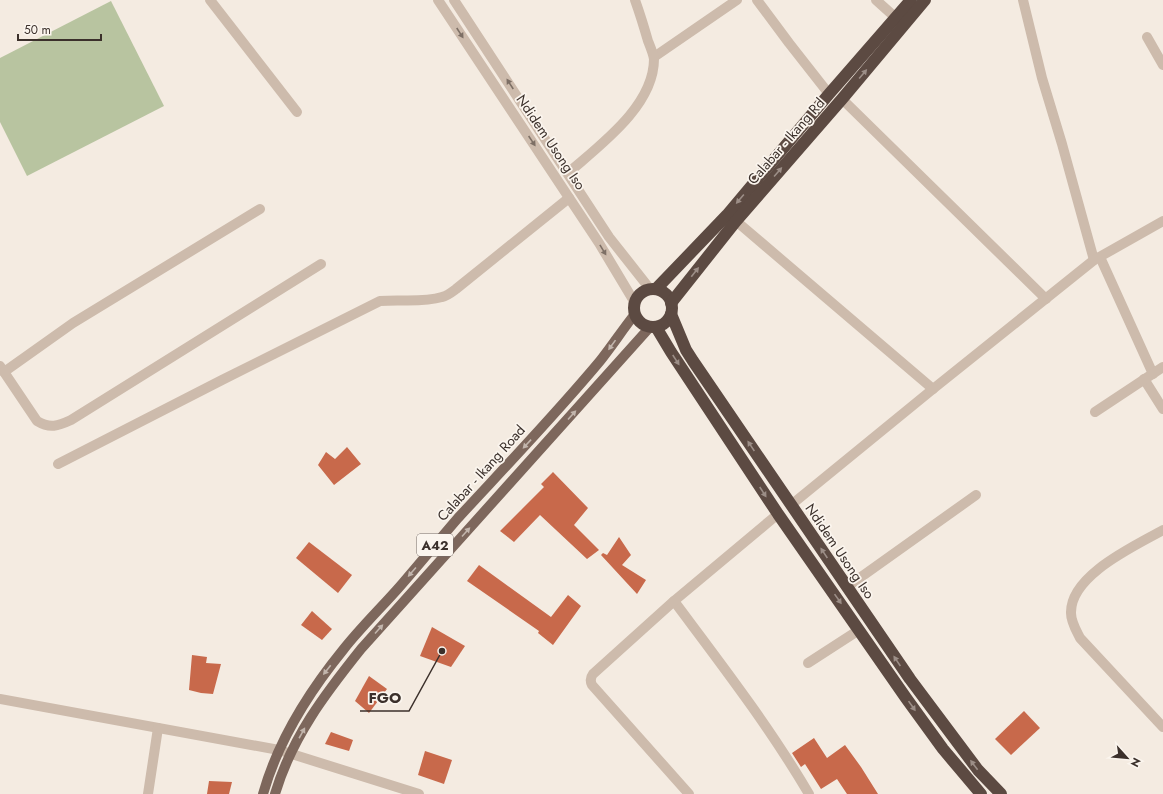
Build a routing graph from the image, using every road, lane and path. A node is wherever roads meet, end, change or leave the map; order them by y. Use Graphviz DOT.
graph roads {
  1 [pos="210,0"];
  2 [pos="438,0"];
  3 [pos="454,0"];
  4 [pos="635,0"];
  5 [pos="737,0"];
  6 [pos="757,0"];
  7 [pos="876,0"];
  8 [pos="911,0"];
  9 [pos="925,0"];
  10 [pos="1023,0"];
  11 [pos="896,18"];
  12 [pos="1147,38"];
  13 [pos="654,57"];
  14 [pos="1163,65"];
  15 [pos="829,94"];
  16 [pos="842,99"];
  17 [pos="297,112"];
  18 [pos="568,173"];
  19 [pos="570,198"];
  20 [pos="260,209"];
  21 [pos="736,221"];
  22 [pos="1163,221"];
  23 [pos="1097,259"];
  24 [pos="321,264"];
  25 [pos="653,289"];
  26 [pos="1046,299"];
  27 [pos="635,308"];
  28 [pos="671,308"];
  29 [pos="653,327"];
  30 [pos="1163,367"];
  31 [pos="2,369"];
  32 [pos="1149,376"];
  33 [pos="933,389"];
  34 [pos="1163,409"];
  35 [pos="1095,412"];
  36 [pos="58,464"];
  37 [pos="976,495"];
  38 [pos="791,505"];
  39 [pos="778,514"];
  40 [pos="1163,530"];
  41 [pos="847,587"];
  42 [pos="674,601"];
  43 [pos="859,630"];
  44 [pos="808,663"];
  45 [pos="1,697"];
  46 [pos="1163,727"];
  47 [pos="158,728"];
  48 [pos="279,750"];
  49 [pos="290,754"];
  50 [pos="148,794"];
  51 [pos="263,794"];
  52 [pos="275,794"];
  53 [pos="419,794"];
  54 [pos="689,794"];
  55 [pos="809,794"];
  56 [pos="981,794"];
  57 [pos="1000,794"];
  1 -- 17 [label="street"];
  2 -- 19 [label="street, Ndidem Usong Iso, one-way"];
  18 -- 3 [label="street, Ndidem Usong Iso, one-way"];
  4 -- 13 [label="street"];
  5 -- 13 [label="street"];
  6 -- 15 [label="street"];
  7 -- 11 [label="street"];
  8 -- 11 [label="highway, Calabar - Ikang Rd"];
  16 -- 9 [label="highway, Calabar - Ikang Rd, one-way"];
  10 -- 23 [label="street"];
  11 -- 15 [label="highway, Calabar - Ikang Rd"];
  12 -- 14 [label="street"];
  13 -- 18 [label="street"];
  15 -- 25 [label="highway, Calabar - Ikang Rd, one-way"];
  21 -- 16 [label="highway, Calabar - Ikang Rd, one-way"];
  16 -- 26 [label="street"];
  18 -- 25 [label="street, Ndidem Usong Iso"];
  19 -- 27 [label="street, Ndidem Usong Iso, one-way"];
  19 -- 36 [label="street"];
  20 -- 31 [label="street"];
  28 -- 21 [label="highway, Calabar - Ikang Rd, one-way"];
  21 -- 33 [label="street"];
  22 -- 23 [label="street"];
  23 -- 26 [label="street"];
  23 -- 32 [label="street"];
  24 -- 31 [label="street"];
  25 -- 27 [label="highway"];
  25 -- 28 [label="highway"];
  26 -- 33 [label="street"];
  27 -- 29 [label="highway"];
  27 -- 48 [label="main road, Calabar - Ikang Road / A42, one-way"];
  28 -- 29 [label="highway"];
  38 -- 28 [label="highway, Ndidem Usong Iso, one-way"];
  29 -- 39 [label="highway, Ndidem Usong Iso, one-way"];
  49 -- 29 [label="main road, Calabar - Ikang Road / A42, one-way"];
  30 -- 32 [label="street"];
  32 -- 34 [label="street"];
  32 -- 35 [label="street"];
  33 -- 38 [label="street"];
  37 -- 41 [label="street"];
  41 -- 38 [label="highway, Ndidem Usong Iso, one-way"];
  39 -- 42 [label="street"];
  39 -- 43 [label="highway, Ndidem Usong Iso, one-way"];
  40 -- 46 [label="street"];
  57 -- 41 [label="highway, Ndidem Usong Iso, one-way"];
  42 -- 54 [label="street"];
  42 -- 55 [label="street"];
  43 -- 44 [label="street"];
  43 -- 56 [label="highway, Ndidem Usong Iso, one-way"];
  45 -- 47 [label="street"];
  47 -- 48 [label="street"];
  47 -- 50 [label="street"];
  48 -- 49 [label="street"];
  48 -- 51 [label="main road, Calabar - Ikang Road / A42"];
  49 -- 52 [label="main road, Calabar - Ikang Road / A42"];
  49 -- 53 [label="street"];
}
